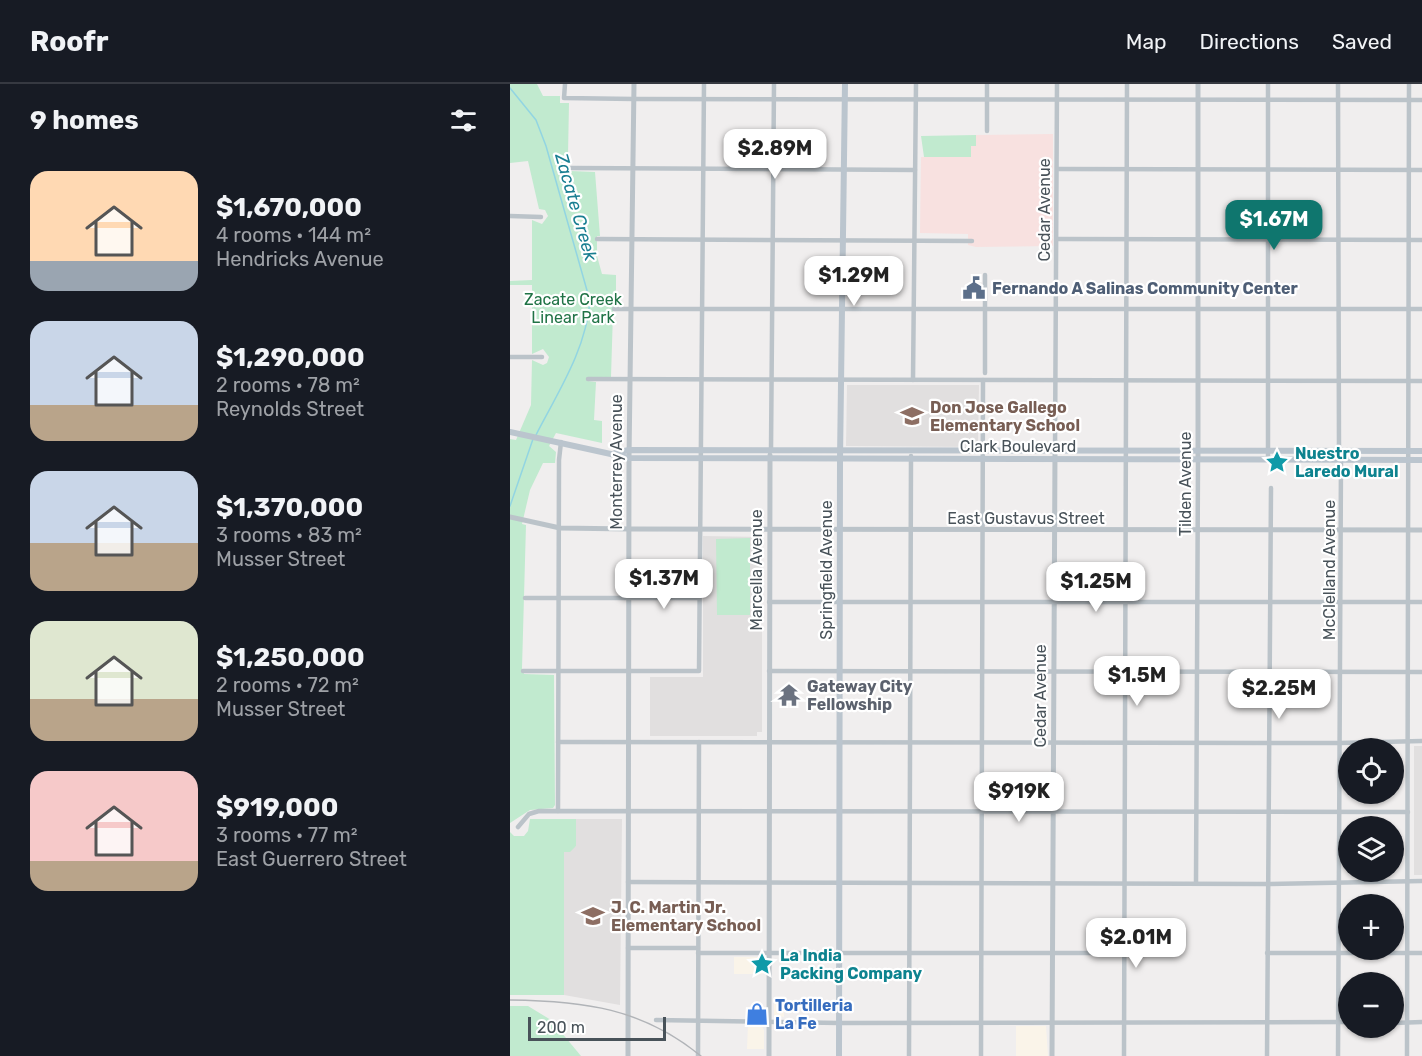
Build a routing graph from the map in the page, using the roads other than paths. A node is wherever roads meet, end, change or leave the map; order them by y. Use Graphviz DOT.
graph roads {
  1 [pos="565,84"];
  2 [pos="634,84"];
  3 [pos="704,84"];
  4 [pos="774,84"];
  5 [pos="845,84"];
  6 [pos="916,84"];
  7 [pos="987,84"];
  8 [pos="1057,84"];
  9 [pos="1127,84"];
  10 [pos="1198,84"];
  11 [pos="1268,84"];
  12 [pos="1338,84"];
  13 [pos="1409,84"];
  14 [pos="634,99"];
  15 [pos="704,99"];
  16 [pos="845,99"];
  17 [pos="916,99"];
  18 [pos="987,99"];
  19 [pos="1057,99"];
  20 [pos="1127,99"];
  21 [pos="1198,99"];
  22 [pos="1268,99"];
  23 [pos="1338,99"];
  24 [pos="774,100"];
  25 [pos="1409,100"];
  26 [pos="1422,100"];
  27 [pos="987,131"];
  28 [pos="571,168"];
  29 [pos="703,168"];
  30 [pos="634,169"];
  31 [pos="774,169"];
  32 [pos="844,169"];
  33 [pos="1058,169"];
  34 [pos="1127,169"];
  35 [pos="915,170"];
  36 [pos="1198,170"];
  37 [pos="1268,170"];
  38 [pos="1339,170"];
  39 [pos="1409,170"];
  40 [pos="1422,170"];
  41 [pos="510,216"];
  42 [pos="541,217"];
  43 [pos="597,239"];
  44 [pos="633,239"];
  45 [pos="1057,239"];
  46 [pos="702,240"];
  47 [pos="773,240"];
  48 [pos="843,240"];
  49 [pos="914,240"];
  50 [pos="1127,240"];
  51 [pos="1198,240"];
  52 [pos="1268,240"];
  53 [pos="1339,240"];
  54 [pos="1409,240"];
  55 [pos="1422,240"];
  56 [pos="972,241"];
  57 [pos="986,275"];
  58 [pos="614,309"];
  59 [pos="631,309"];
  60 [pos="772,309"];
  61 [pos="842,309"];
  62 [pos="986,309"];
  63 [pos="1056,309"];
  64 [pos="1126,309"];
  65 [pos="1198,309"];
  66 [pos="1268,309"];
  67 [pos="1339,309"];
  68 [pos="1409,309"];
  69 [pos="1422,309"];
  70 [pos="702,310"];
  71 [pos="914,310"];
  72 [pos="510,357"];
  73 [pos="542,357"];
  74 [pos="985,373"];
  75 [pos="588,379"];
  76 [pos="630,380"];
  77 [pos="701,380"];
  78 [pos="772,380"];
  79 [pos="841,380"];
  80 [pos="913,380"];
  81 [pos="982,380"];
  82 [pos="1055,381"];
  83 [pos="1126,381"];
  84 [pos="1198,381"];
  85 [pos="1268,381"];
  86 [pos="1339,381"];
  87 [pos="1408,381"];
  88 [pos="1422,381"];
  89 [pos="513,432"];
  90 [pos="558,441"];
  91 [pos="771,450"];
  92 [pos="840,450"];
  93 [pos="910,450"];
  94 [pos="983,450"];
  95 [pos="1055,451"];
  96 [pos="1126,451"];
  97 [pos="1198,451"];
  98 [pos="1268,451"];
  99 [pos="1339,451"];
  100 [pos="1408,451"];
  101 [pos="1422,451"];
  102 [pos="629,454"];
  103 [pos="700,454"];
  104 [pos="770,459"];
  105 [pos="840,459"];
  106 [pos="910,459"];
  107 [pos="983,459"];
  108 [pos="1055,459"];
  109 [pos="1127,459"];
  110 [pos="1198,459"];
  111 [pos="1268,459"];
  112 [pos="1341,460"];
  113 [pos="1408,460"];
  114 [pos="1422,460"];
  115 [pos="1271,488"];
  116 [pos="510,517"];
  117 [pos="560,528"];
  118 [pos="629,529"];
  119 [pos="699,529"];
  120 [pos="769,530"];
  121 [pos="1341,530"];
  122 [pos="1408,530"];
  123 [pos="1422,530"];
  124 [pos="839,531"];
  125 [pos="910,531"];
  126 [pos="982,531"];
  127 [pos="1054,531"];
  128 [pos="1126,531"];
  129 [pos="1198,531"];
  130 [pos="1271,531"];
  131 [pos="525,598"];
  132 [pos="559,598"];
  133 [pos="629,598"];
  134 [pos="699,598"];
  135 [pos="769,602"];
  136 [pos="839,602"];
  137 [pos="910,602"];
  138 [pos="982,602"];
  139 [pos="1054,602"];
  140 [pos="1126,602"];
  141 [pos="1198,602"];
  142 [pos="1269,602"];
  143 [pos="1340,602"];
  144 [pos="1408,602"];
  145 [pos="1422,602"];
  146 [pos="523,671"];
  147 [pos="558,671"];
  148 [pos="629,671"];
  149 [pos="769,671"];
  150 [pos="839,671"];
  151 [pos="910,671"];
  152 [pos="981,671"];
  153 [pos="1053,671"];
  154 [pos="1126,671"];
  155 [pos="1197,672"];
  156 [pos="1269,672"];
  157 [pos="1340,672"];
  158 [pos="1409,672"];
  159 [pos="1422,672"];
  160 [pos="1339,738"];
  161 [pos="769,741"];
  162 [pos="839,741"];
  163 [pos="910,741"];
  164 [pos="1404,741"];
  165 [pos="1408,741"];
  166 [pos="1422,741"];
  167 [pos="558,742"];
  168 [pos="629,742"];
  169 [pos="699,742"];
  170 [pos="981,742"];
  171 [pos="1053,742"];
  172 [pos="1125,743"];
  173 [pos="1197,743"];
  174 [pos="1268,743"];
  175 [pos="1338,743"];
  176 [pos="1338,804"];
  177 [pos="909,811"];
  178 [pos="558,812"];
  179 [pos="629,812"];
  180 [pos="698,812"];
  181 [pos="768,812"];
  182 [pos="839,812"];
  183 [pos="981,812"];
  184 [pos="1053,812"];
  185 [pos="1125,812"];
  186 [pos="1197,812"];
  187 [pos="1268,812"];
  188 [pos="1338,812"];
  189 [pos="1408,812"];
  190 [pos="1338,816"];
  191 [pos="519,828"];
  192 [pos="1404,881"];
  193 [pos="1408,881"];
  194 [pos="1422,881"];
  195 [pos="628,882"];
  196 [pos="698,882"];
  197 [pos="909,882"];
  198 [pos="980,882"];
  199 [pos="1339,882"];
  200 [pos="768,883"];
  201 [pos="839,883"];
  202 [pos="1052,883"];
  203 [pos="1125,883"];
  204 [pos="1196,883"];
  205 [pos="1267,884"];
  206 [pos="1339,894"];
  207 [pos="628,948"];
  208 [pos="698,950"];
  209 [pos="769,953"];
  210 [pos="838,953"];
  211 [pos="909,953"];
  212 [pos="980,953"];
  213 [pos="1052,953"];
  214 [pos="1125,953"];
  215 [pos="1267,953"];
  216 [pos="1338,953"];
  217 [pos="1407,953"];
  218 [pos="1422,953"];
  219 [pos="656,1020"];
  220 [pos="698,1020"];
  221 [pos="769,1022"];
  222 [pos="1338,1022"];
  223 [pos="1422,1022"];
  224 [pos="839,1023"];
  225 [pos="909,1023"];
  226 [pos="980,1023"];
  227 [pos="1052,1023"];
  228 [pos="1125,1023"];
  229 [pos="1267,1023"];
  230 [pos="1404,1023"];
  231 [pos="1408,1023"];
  232 [pos="1338,1038"];
  233 [pos="628,1056"];
  234 [pos="698,1056"];
  235 [pos="769,1056"];
  236 [pos="839,1056"];
  237 [pos="909,1056"];
  238 [pos="981,1056"];
  239 [pos="1052,1056"];
  240 [pos="1124,1056"];
  241 [pos="1267,1056"];
  242 [pos="1338,1056"];
  243 [pos="1407,1056"];
  1 -- 14 [label="street"];
  2 -- 14 [label="street, Monterrey Avenue"];
  3 -- 15 [label="street"];
  4 -- 24 [label="street, Marcella Avenue"];
  5 -- 16 [label="main road, Springfield Avenue"];
  6 -- 17 [label="street"];
  7 -- 18 [label="street"];
  8 -- 19 [label="street, Cedar Avenue"];
  9 -- 20 [label="street"];
  10 -- 21 [label="street, Tilden Avenue"];
  11 -- 22 [label="street"];
  12 -- 23 [label="street, McClelland Avenue"];
  13 -- 25 [label="street"];
  14 -- 15 [label="street"];
  14 -- 30 [label="street, Monterrey Avenue"];
  15 -- 24 [label="street"];
  15 -- 29 [label="street"];
  16 -- 17 [label="street"];
  16 -- 24 [label="street"];
  16 -- 32 [label="main road, Springfield Avenue"];
  17 -- 18 [label="street"];
  17 -- 35 [label="street"];
  18 -- 19 [label="street"];
  18 -- 27 [label="street"];
  19 -- 20 [label="street"];
  19 -- 33 [label="street, Cedar Avenue"];
  20 -- 21 [label="street"];
  20 -- 34 [label="street"];
  21 -- 22 [label="street"];
  21 -- 36 [label="street, Tilden Avenue"];
  22 -- 23 [label="street"];
  22 -- 37 [label="street"];
  23 -- 25 [label="street"];
  23 -- 38 [label="street, McClelland Avenue"];
  24 -- 31 [label="street, Marcella Avenue"];
  25 -- 26 [label="street"];
  25 -- 39 [label="street"];
  28 -- 30 [label="street"];
  29 -- 30 [label="street"];
  29 -- 31 [label="street"];
  29 -- 46 [label="street"];
  30 -- 44 [label="street, Monterrey Avenue"];
  31 -- 32 [label="street"];
  31 -- 47 [label="street, Marcella Avenue"];
  32 -- 35 [label="street"];
  32 -- 48 [label="main road, Springfield Avenue"];
  33 -- 34 [label="street"];
  33 -- 45 [label="street, Cedar Avenue"];
  34 -- 36 [label="street"];
  34 -- 50 [label="street"];
  35 -- 49 [label="street"];
  36 -- 37 [label="street"];
  36 -- 51 [label="street, Tilden Avenue"];
  37 -- 38 [label="street"];
  37 -- 52 [label="street"];
  38 -- 39 [label="street"];
  38 -- 53 [label="street, McClelland Avenue"];
  39 -- 40 [label="street"];
  39 -- 54 [label="street"];
  41 -- 42 [label="street"];
  43 -- 44 [label="street"];
  44 -- 46 [label="street"];
  44 -- 59 [label="street, Monterrey Avenue"];
  45 -- 50 [label="street"];
  45 -- 63 [label="street, Cedar Avenue"];
  46 -- 47 [label="street"];
  46 -- 70 [label="street"];
  47 -- 48 [label="street"];
  47 -- 60 [label="street, Marcella Avenue"];
  48 -- 49 [label="street"];
  48 -- 61 [label="main road, Springfield Avenue"];
  49 -- 56 [label="street"];
  49 -- 71 [label="street"];
  50 -- 51 [label="street"];
  50 -- 64 [label="street"];
  51 -- 52 [label="street"];
  51 -- 65 [label="street, Tilden Avenue"];
  52 -- 53 [label="street"];
  52 -- 66 [label="street"];
  53 -- 54 [label="street"];
  53 -- 67 [label="street, McClelland Avenue"];
  54 -- 55 [label="street"];
  54 -- 68 [label="street"];
  57 -- 62 [label="street"];
  58 -- 59 [label="street"];
  59 -- 70 [label="street"];
  59 -- 76 [label="street, Monterrey Avenue"];
  60 -- 61 [label="street"];
  60 -- 70 [label="street"];
  60 -- 78 [label="street, Marcella Avenue"];
  61 -- 71 [label="street"];
  61 -- 79 [label="main road, Springfield Avenue"];
  62 -- 63 [label="street"];
  62 -- 71 [label="street"];
  62 -- 74 [label="street"];
  63 -- 64 [label="street"];
  63 -- 82 [label="street, Cedar Avenue"];
  64 -- 65 [label="street"];
  64 -- 83 [label="street"];
  65 -- 66 [label="street"];
  65 -- 84 [label="street, Tilden Avenue"];
  66 -- 67 [label="street"];
  66 -- 85 [label="street"];
  67 -- 68 [label="street"];
  67 -- 86 [label="street, McClelland Avenue"];
  68 -- 69 [label="street"];
  68 -- 87 [label="street"];
  70 -- 77 [label="street"];
  71 -- 80 [label="street"];
  72 -- 73 [label="street"];
  75 -- 76 [label="street"];
  76 -- 77 [label="street"];
  76 -- 102 [label="street, Monterrey Avenue"];
  77 -- 78 [label="street"];
  77 -- 103 [label="street"];
  78 -- 79 [label="street"];
  78 -- 91 [label="street, Marcella Avenue"];
  79 -- 80 [label="street"];
  79 -- 92 [label="main road, Springfield Avenue"];
  80 -- 81 [label="street"];
  81 -- 82 [label="street"];
  81 -- 94 [label="street"];
  82 -- 83 [label="street"];
  82 -- 95 [label="street, Cedar Avenue"];
  83 -- 84 [label="street"];
  83 -- 96 [label="street"];
  84 -- 85 [label="street"];
  84 -- 97 [label="street, Tilden Avenue"];
  85 -- 86 [label="street"];
  85 -- 98 [label="street"];
  86 -- 87 [label="street"];
  86 -- 99 [label="street, McClelland Avenue"];
  87 -- 88 [label="street"];
  87 -- 100 [label="street"];
  89 -- 90 [label="main road, Clark Boulevard"];
  90 -- 102 [label="main road, Clark Boulevard"];
  90 -- 117 [label="street"];
  91 -- 92 [label="main road, Clark Boulevard"];
  91 -- 103 [label="main road, Clark Boulevard"];
  91 -- 104 [label="street, Marcella Avenue"];
  92 -- 93 [label="main road, Clark Boulevard"];
  92 -- 105 [label="main road, Springfield Avenue"];
  93 -- 94 [label="main road, Clark Boulevard"];
  93 -- 106 [label="street"];
  94 -- 95 [label="main road, Clark Boulevard"];
  94 -- 107 [label="street"];
  95 -- 96 [label="main road, Clark Boulevard"];
  95 -- 108 [label="street, Cedar Avenue"];
  96 -- 97 [label="main road, Clark Boulevard"];
  96 -- 109 [label="street"];
  97 -- 98 [label="main road, Clark Boulevard"];
  97 -- 110 [label="street, Tilden Avenue"];
  98 -- 99 [label="main road, Clark Boulevard"];
  98 -- 111 [label="street"];
  99 -- 100 [label="main road, Clark Boulevard"];
  99 -- 112 [label="street, McClelland Avenue"];
  100 -- 101 [label="main road, Clark Boulevard"];
  100 -- 113 [label="street"];
  102 -- 103 [label="main road, Clark Boulevard"];
  102 -- 118 [label="street, Monterrey Avenue"];
  103 -- 104 [label="main road, Clark Boulevard"];
  103 -- 119 [label="street"];
  104 -- 105 [label="main road, Clark Boulevard"];
  104 -- 120 [label="street, Marcella Avenue"];
  105 -- 106 [label="main road, Clark Boulevard"];
  105 -- 124 [label="main road, Springfield Avenue"];
  106 -- 107 [label="main road, Clark Boulevard"];
  106 -- 125 [label="street"];
  107 -- 108 [label="main road, Clark Boulevard"];
  107 -- 126 [label="street"];
  108 -- 109 [label="main road, Clark Boulevard"];
  108 -- 127 [label="street, Cedar Avenue"];
  109 -- 110 [label="main road, Clark Boulevard"];
  109 -- 128 [label="street"];
  110 -- 111 [label="main road, Clark Boulevard"];
  110 -- 129 [label="street, Tilden Avenue"];
  111 -- 112 [label="main road, Clark Boulevard"];
  112 -- 113 [label="main road, Clark Boulevard"];
  112 -- 121 [label="street, McClelland Avenue"];
  113 -- 114 [label="main road, Clark Boulevard"];
  113 -- 122 [label="street"];
  115 -- 130 [label="street"];
  116 -- 117 [label="street, East Gustavus Street"];
  117 -- 118 [label="street, East Gustavus Street"];
  117 -- 132 [label="street"];
  118 -- 119 [label="street, East Gustavus Street"];
  118 -- 133 [label="street, Monterrey Avenue"];
  119 -- 120 [label="street, East Gustavus Street"];
  119 -- 134 [label="street"];
  120 -- 124 [label="street, East Gustavus Street"];
  120 -- 135 [label="street, Marcella Avenue"];
  121 -- 122 [label="street, East Gustavus Street"];
  121 -- 130 [label="street, East Gustavus Street"];
  121 -- 143 [label="street, McClelland Avenue"];
  122 -- 123 [label="street, East Gustavus Street"];
  122 -- 144 [label="street"];
  124 -- 125 [label="street, East Gustavus Street"];
  124 -- 136 [label="main road, Springfield Avenue"];
  125 -- 126 [label="street, East Gustavus Street"];
  125 -- 137 [label="street"];
  126 -- 127 [label="street, East Gustavus Street"];
  126 -- 138 [label="street"];
  127 -- 128 [label="street, East Gustavus Street"];
  127 -- 139 [label="street, Cedar Avenue"];
  128 -- 129 [label="street, East Gustavus Street"];
  128 -- 140 [label="street"];
  129 -- 130 [label="street, East Gustavus Street"];
  129 -- 141 [label="street, Tilden Avenue"];
  130 -- 142 [label="street"];
  131 -- 132 [label="street"];
  132 -- 133 [label="street"];
  132 -- 147 [label="street"];
  133 -- 134 [label="street"];
  133 -- 148 [label="street, Monterrey Avenue"];
  134 -- 148 [label="street"];
  135 -- 136 [label="street"];
  135 -- 149 [label="street, Marcella Avenue"];
  136 -- 137 [label="street"];
  136 -- 150 [label="main road, Springfield Avenue"];
  137 -- 138 [label="street"];
  137 -- 151 [label="street"];
  138 -- 139 [label="street"];
  138 -- 152 [label="street"];
  139 -- 140 [label="street"];
  139 -- 153 [label="street, Cedar Avenue"];
  140 -- 141 [label="street"];
  140 -- 154 [label="street"];
  141 -- 142 [label="street"];
  141 -- 155 [label="street, Tilden Avenue"];
  142 -- 143 [label="street"];
  142 -- 156 [label="street"];
  143 -- 144 [label="street"];
  143 -- 157 [label="street, McClelland Avenue"];
  144 -- 145 [label="street"];
  144 -- 158 [label="street"];
  146 -- 147 [label="street"];
  147 -- 148 [label="street"];
  147 -- 167 [label="street"];
  148 -- 168 [label="street, Monterrey Avenue"];
  149 -- 150 [label="street"];
  149 -- 161 [label="street, Marcella Avenue"];
  150 -- 151 [label="street"];
  150 -- 162 [label="main road, Springfield Avenue"];
  151 -- 152 [label="street"];
  151 -- 163 [label="street"];
  152 -- 153 [label="street"];
  152 -- 170 [label="street"];
  153 -- 154 [label="street"];
  153 -- 171 [label="street, Cedar Avenue"];
  154 -- 155 [label="street"];
  154 -- 172 [label="street"];
  155 -- 156 [label="street"];
  155 -- 173 [label="street, Tilden Avenue"];
  156 -- 157 [label="street"];
  156 -- 174 [label="street"];
  157 -- 158 [label="street"];
  157 -- 160 [label="street, McClelland Avenue"];
  158 -- 159 [label="street"];
  158 -- 165 [label="street"];
  161 -- 162 [label="street"];
  161 -- 169 [label="street"];
  161 -- 181 [label="street, Marcella Avenue"];
  162 -- 163 [label="street"];
  162 -- 182 [label="main road, Springfield Avenue"];
  163 -- 170 [label="street"];
  163 -- 177 [label="street"];
  164 -- 165 [label="street"];
  165 -- 166 [label="street"];
  165 -- 189 [label="street"];
  167 -- 168 [label="street"];
  167 -- 178 [label="street"];
  168 -- 169 [label="street"];
  168 -- 179 [label="street, Monterrey Avenue"];
  169 -- 180 [label="street"];
  170 -- 171 [label="street"];
  170 -- 183 [label="street"];
  171 -- 172 [label="street"];
  171 -- 184 [label="street, Cedar Avenue"];
  172 -- 173 [label="street"];
  172 -- 185 [label="street"];
  173 -- 174 [label="street"];
  173 -- 186 [label="street, Tilden Avenue"];
  174 -- 175 [label="street"];
  174 -- 187 [label="street"];
  176 -- 188 [label="street, McClelland Avenue"];
  177 -- 182 [label="street"];
  177 -- 183 [label="street"];
  177 -- 197 [label="street"];
  178 -- 179 [label="street"];
  178 -- 191 [label="street"];
  179 -- 180 [label="street"];
  179 -- 195 [label="street, Monterrey Avenue"];
  180 -- 181 [label="street"];
  180 -- 196 [label="street"];
  181 -- 182 [label="street"];
  181 -- 200 [label="street, Marcella Avenue"];
  182 -- 201 [label="main road, Springfield Avenue"];
  183 -- 184 [label="street"];
  183 -- 198 [label="street"];
  184 -- 185 [label="street"];
  184 -- 202 [label="street, Cedar Avenue"];
  185 -- 186 [label="street"];
  185 -- 203 [label="street"];
  186 -- 187 [label="street"];
  186 -- 204 [label="street, Tilden Avenue"];
  187 -- 188 [label="street"];
  187 -- 205 [label="street"];
  188 -- 189 [label="street"];
  188 -- 190 [label="street, McClelland Avenue"];
  189 -- 193 [label="street"];
  192 -- 193 [label="street"];
  193 -- 194 [label="street"];
  193 -- 217 [label="street"];
  195 -- 196 [label="street"];
  195 -- 207 [label="street, Monterrey Avenue"];
  196 -- 200 [label="street"];
  196 -- 208 [label="street"];
  197 -- 198 [label="street"];
  197 -- 201 [label="street"];
  197 -- 211 [label="street"];
  198 -- 202 [label="street"];
  198 -- 212 [label="street"];
  199 -- 205 [label="street"];
  199 -- 206 [label="street, McClelland Avenue"];
  200 -- 201 [label="street"];
  200 -- 209 [label="street, Marcella Avenue"];
  201 -- 210 [label="main road, Springfield Avenue"];
  202 -- 203 [label="street"];
  202 -- 213 [label="street, Cedar Avenue"];
  203 -- 204 [label="street"];
  203 -- 214 [label="street"];
  204 -- 205 [label="street"];
  205 -- 215 [label="street"];
  207 -- 208 [label="street"];
  207 -- 233 [label="street, Monterrey Avenue"];
  208 -- 209 [label="street"];
  208 -- 220 [label="street"];
  209 -- 210 [label="street"];
  209 -- 221 [label="street, Marcella Avenue"];
  210 -- 211 [label="street"];
  210 -- 224 [label="main road, Springfield Avenue"];
  211 -- 212 [label="street"];
  211 -- 225 [label="street"];
  212 -- 213 [label="street"];
  212 -- 226 [label="street"];
  213 -- 214 [label="street"];
  213 -- 227 [label="street, Cedar Avenue"];
  214 -- 228 [label="street"];
  215 -- 216 [label="street"];
  215 -- 229 [label="street"];
  217 -- 218 [label="street"];
  217 -- 231 [label="street"];
  219 -- 220 [label="street"];
  220 -- 221 [label="street"];
  220 -- 234 [label="street"];
  221 -- 224 [label="street"];
  221 -- 235 [label="street, Marcella Avenue"];
  222 -- 229 [label="street"];
  223 -- 231 [label="street"];
  224 -- 225 [label="street"];
  224 -- 236 [label="main road, Springfield Avenue"];
  225 -- 226 [label="street"];
  225 -- 237 [label="street"];
  226 -- 227 [label="street"];
  226 -- 238 [label="street"];
  227 -- 228 [label="street"];
  227 -- 239 [label="street, Cedar Avenue"];
  228 -- 229 [label="street"];
  228 -- 240 [label="street"];
  229 -- 241 [label="street"];
  230 -- 231 [label="street"];
  231 -- 243 [label="street"];
  232 -- 242 [label="street, McClelland Avenue"];
}
